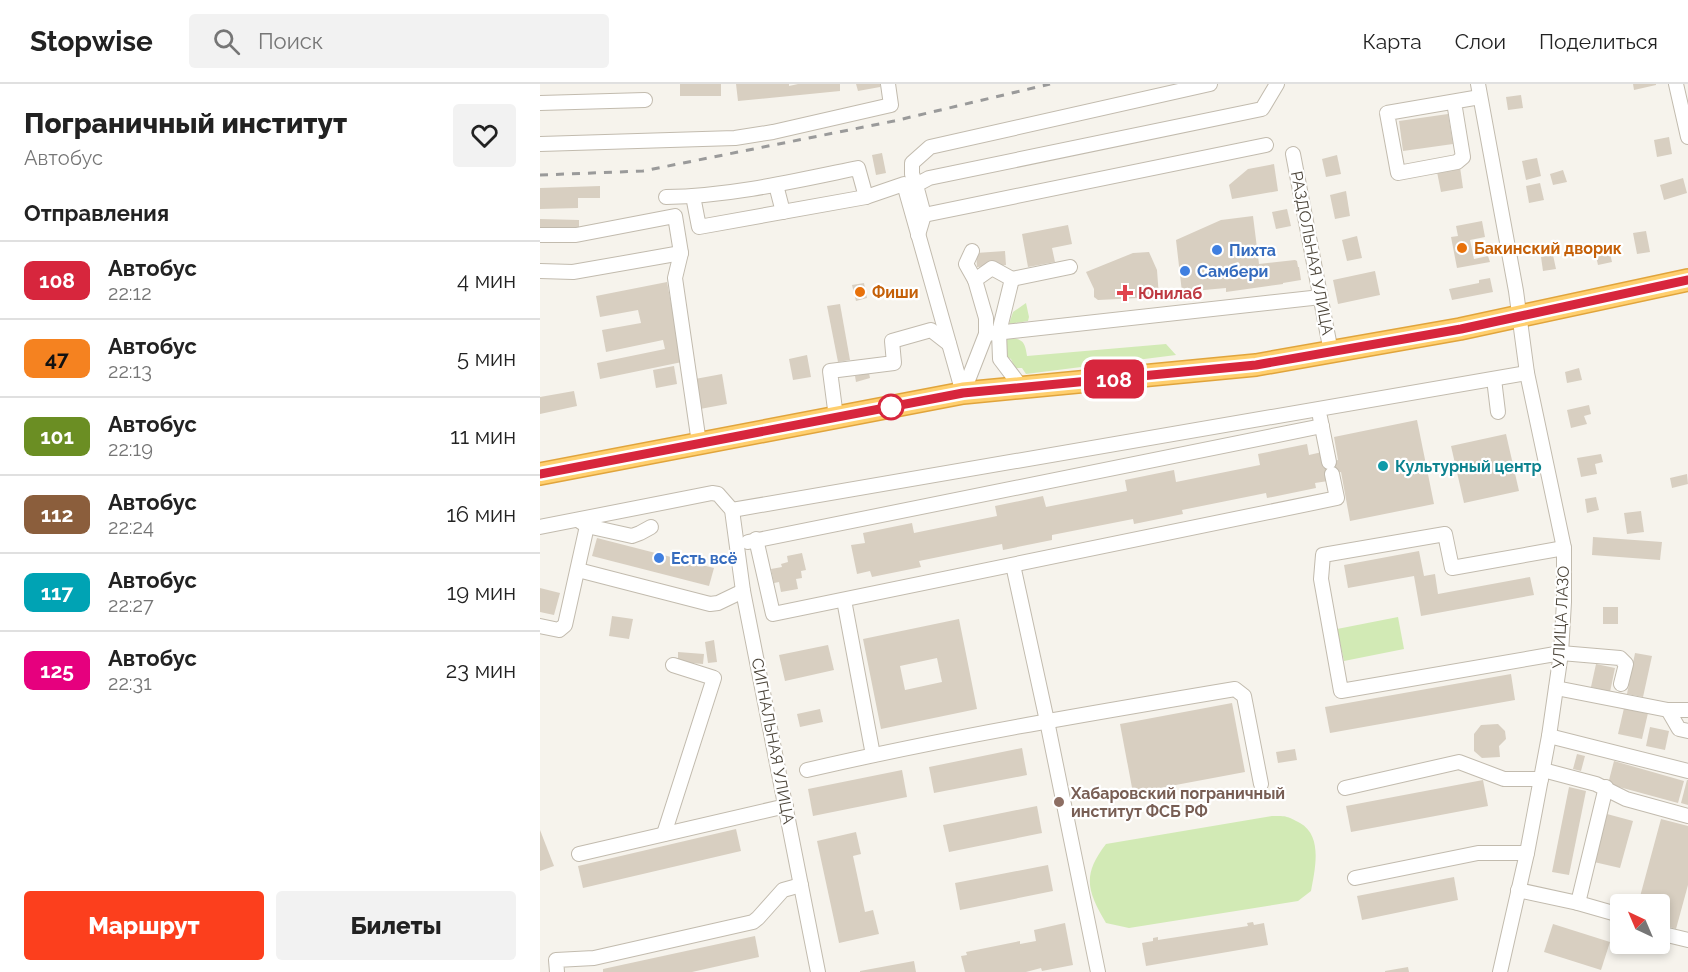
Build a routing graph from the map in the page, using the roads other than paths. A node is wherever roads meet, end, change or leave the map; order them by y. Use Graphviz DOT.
graph roads {
  1 [pos="888,84"];
  2 [pos="1210,84"];
  3 [pos="1277,84"];
  4 [pos="1676,84"];
  5 [pos="1479,90"];
  6 [pos="645,100"];
  7 [pos="1454,102"];
  8 [pos="540,104"];
  9 [pos="1688,137"];
  10 [pos="540,144"];
  11 [pos="1266,145"];
  12 [pos="1293,154"];
  13 [pos="776,185"];
  14 [pos="916,185"];
  15 [pos="693,196"];
  16 [pos="866,196"];
  17 [pos="666,197"];
  18 [pos="783,212"];
  19 [pos="924,215"];
  20 [pos="540,235"];
  21 [pos="918,235"];
  22 [pos="972,251"];
  23 [pos="681,253"];
  24 [pos="1071,267"];
  25 [pos="540,271"];
  26 [pos="1012,279"];
  27 [pos="975,280"];
  28 [pos="1688,280"];
  29 [pos="1321,297"];
  30 [pos="1520,317"];
  31 [pos="992,333"];
  32 [pos="949,344"];
  33 [pos="1331,352"];
  34 [pos="1527,373"];
  35 [pos="1494,379"];
  36 [pos="1022,388"];
  37 [pos="963,393"];
  38 [pos="1318,409"];
  39 [pos="1498,412"];
  40 [pos="836,417"];
  41 [pos="1322,426"];
  42 [pos="699,443"];
  43 [pos="540,474"];
  44 [pos="732,510"];
  45 [pos="583,523"];
  46 [pos="540,527"];
  47 [pos="651,527"];
  48 [pos="756,540"];
  49 [pos="737,544"];
  50 [pos="1564,548"];
  51 [pos="1013,566"];
  52 [pos="578,570"];
  53 [pos="743,591"];
  54 [pos="844,600"];
  55 [pos="540,626"];
  56 [pos="1561,653"];
  57 [pos="673,665"];
  58 [pos="1621,684"];
  59 [pos="1556,688"];
  60 [pos="1668,710"];
  61 [pos="1688,710"];
  62 [pos="1047,721"];
  63 [pos="1688,731"];
  64 [pos="1549,736"];
  65 [pos="873,755"];
  66 [pos="807,770"];
  67 [pos="1688,771"];
  68 [pos="1542,774"];
  69 [pos="1261,784"];
  70 [pos="1606,787"];
  71 [pos="1345,788"];
  72 [pos="786,806"];
  73 [pos="1688,816"];
  74 [pos="664,834"];
  75 [pos="1527,853"];
  76 [pos="579,854"];
  77 [pos="1355,878"];
  78 [pos="801,885"];
  79 [pos="1518,890"];
  80 [pos="1578,903"];
  81 [pos="1610,912"];
  82 [pos="1670,936"];
  83 [pos="1688,940"];
  84 [pos="554,962"];
  85 [pos="818,972"];
  86 [pos="1098,972"];
  87 [pos="1500,972"];
  1 -- 10 [label="street"];
  2 -- 14 [label="street"];
  3 -- 14 [label="street"];
  4 -- 9 [label="street"];
  5 -- 7 [label="street"];
  5 -- 30 [label="street, УЛИЦА ЛАЗО"];
  6 -- 8 [label="street"];
  7 -- 7 [label="street"];
  11 -- 19 [label="street"];
  12 -- 29 [label="street, РАЗДОЛЬНАЯ УЛИЦА"];
  13 -- 15 [label="street"];
  13 -- 16 [label="street"];
  13 -- 18 [label="street"];
  14 -- 19 [label="street"];
  15 -- 17 [label="street"];
  15 -- 18 [label="street"];
  16 -- 18 [label="street"];
  16 -- 21 [label="street"];
  19 -- 21 [label="street"];
  20 -- 23 [label="street"];
  21 -- 32 [label="street"];
  22 -- 27 [label="street"];
  23 -- 25 [label="street"];
  23 -- 42 [label="street"];
  24 -- 26 [label="street"];
  26 -- 27 [label="street"];
  26 -- 31 [label="street"];
  27 -- 31 [label="street"];
  28 -- 30 [label="highway"];
  29 -- 31 [label="street"];
  29 -- 33 [label="street, РАЗДОЛЬНАЯ УЛИЦА"];
  30 -- 33 [label="highway"];
  30 -- 34 [label="street, УЛИЦА ЛАЗО"];
  31 -- 36 [label="street"];
  31 -- 37 [label="street"];
  32 -- 37 [label="street"];
  32 -- 40 [label="street"];
  33 -- 36 [label="highway"];
  34 -- 35 [label="street"];
  34 -- 50 [label="street, УЛИЦА ЛАЗО"];
  35 -- 38 [label="street"];
  35 -- 39 [label="street"];
  36 -- 37 [label="highway"];
  37 -- 40 [label="highway"];
  38 -- 41 [label="street"];
  38 -- 44 [label="street"];
  40 -- 42 [label="highway"];
  41 -- 48 [label="street"];
  41 -- 51 [label="street"];
  42 -- 43 [label="highway"];
  44 -- 45 [label="street"];
  44 -- 49 [label="street, СИГНАЛЬНАЯ УЛИЦА"];
  45 -- 46 [label="street"];
  45 -- 47 [label="street"];
  45 -- 52 [label="street"];
  48 -- 49 [label="street"];
  48 -- 54 [label="street"];
  49 -- 53 [label="street, СИГНАЛЬНАЯ УЛИЦА"];
  50 -- 56 [label="street, УЛИЦА ЛАЗО"];
  50 -- 56 [label="street"];
  51 -- 54 [label="street"];
  51 -- 62 [label="street"];
  52 -- 53 [label="street"];
  52 -- 55 [label="street"];
  53 -- 72 [label="street, СИГНАЛЬНАЯ УЛИЦА"];
  54 -- 65 [label="street"];
  56 -- 58 [label="street"];
  56 -- 59 [label="street, УЛИЦА ЛАЗО"];
  57 -- 74 [label="street"];
  59 -- 60 [label="street"];
  59 -- 64 [label="street, УЛИЦА ЛАЗО"];
  60 -- 61 [label="street"];
  60 -- 63 [label="street"];
  62 -- 65 [label="street"];
  62 -- 69 [label="street"];
  62 -- 86 [label="street"];
  64 -- 67 [label="street"];
  64 -- 68 [label="street, УЛИЦА ЛАЗО"];
  65 -- 66 [label="street"];
  68 -- 70 [label="street"];
  68 -- 71 [label="street"];
  68 -- 75 [label="street, УЛИЦА ЛАЗО"];
  70 -- 73 [label="street"];
  70 -- 80 [label="street"];
  72 -- 74 [label="street"];
  72 -- 78 [label="street, СИГНАЛЬНАЯ УЛИЦА"];
  74 -- 76 [label="street"];
  75 -- 77 [label="street"];
  75 -- 79 [label="street, УЛИЦА ЛАЗО"];
  78 -- 84 [label="street"];
  78 -- 85 [label="street, СИГНАЛЬНАЯ УЛИЦА"];
  79 -- 80 [label="street"];
  79 -- 87 [label="street, УЛИЦА ЛАЗО"];
  80 -- 81 [label="street"];
  82 -- 83 [label="street"];
}
